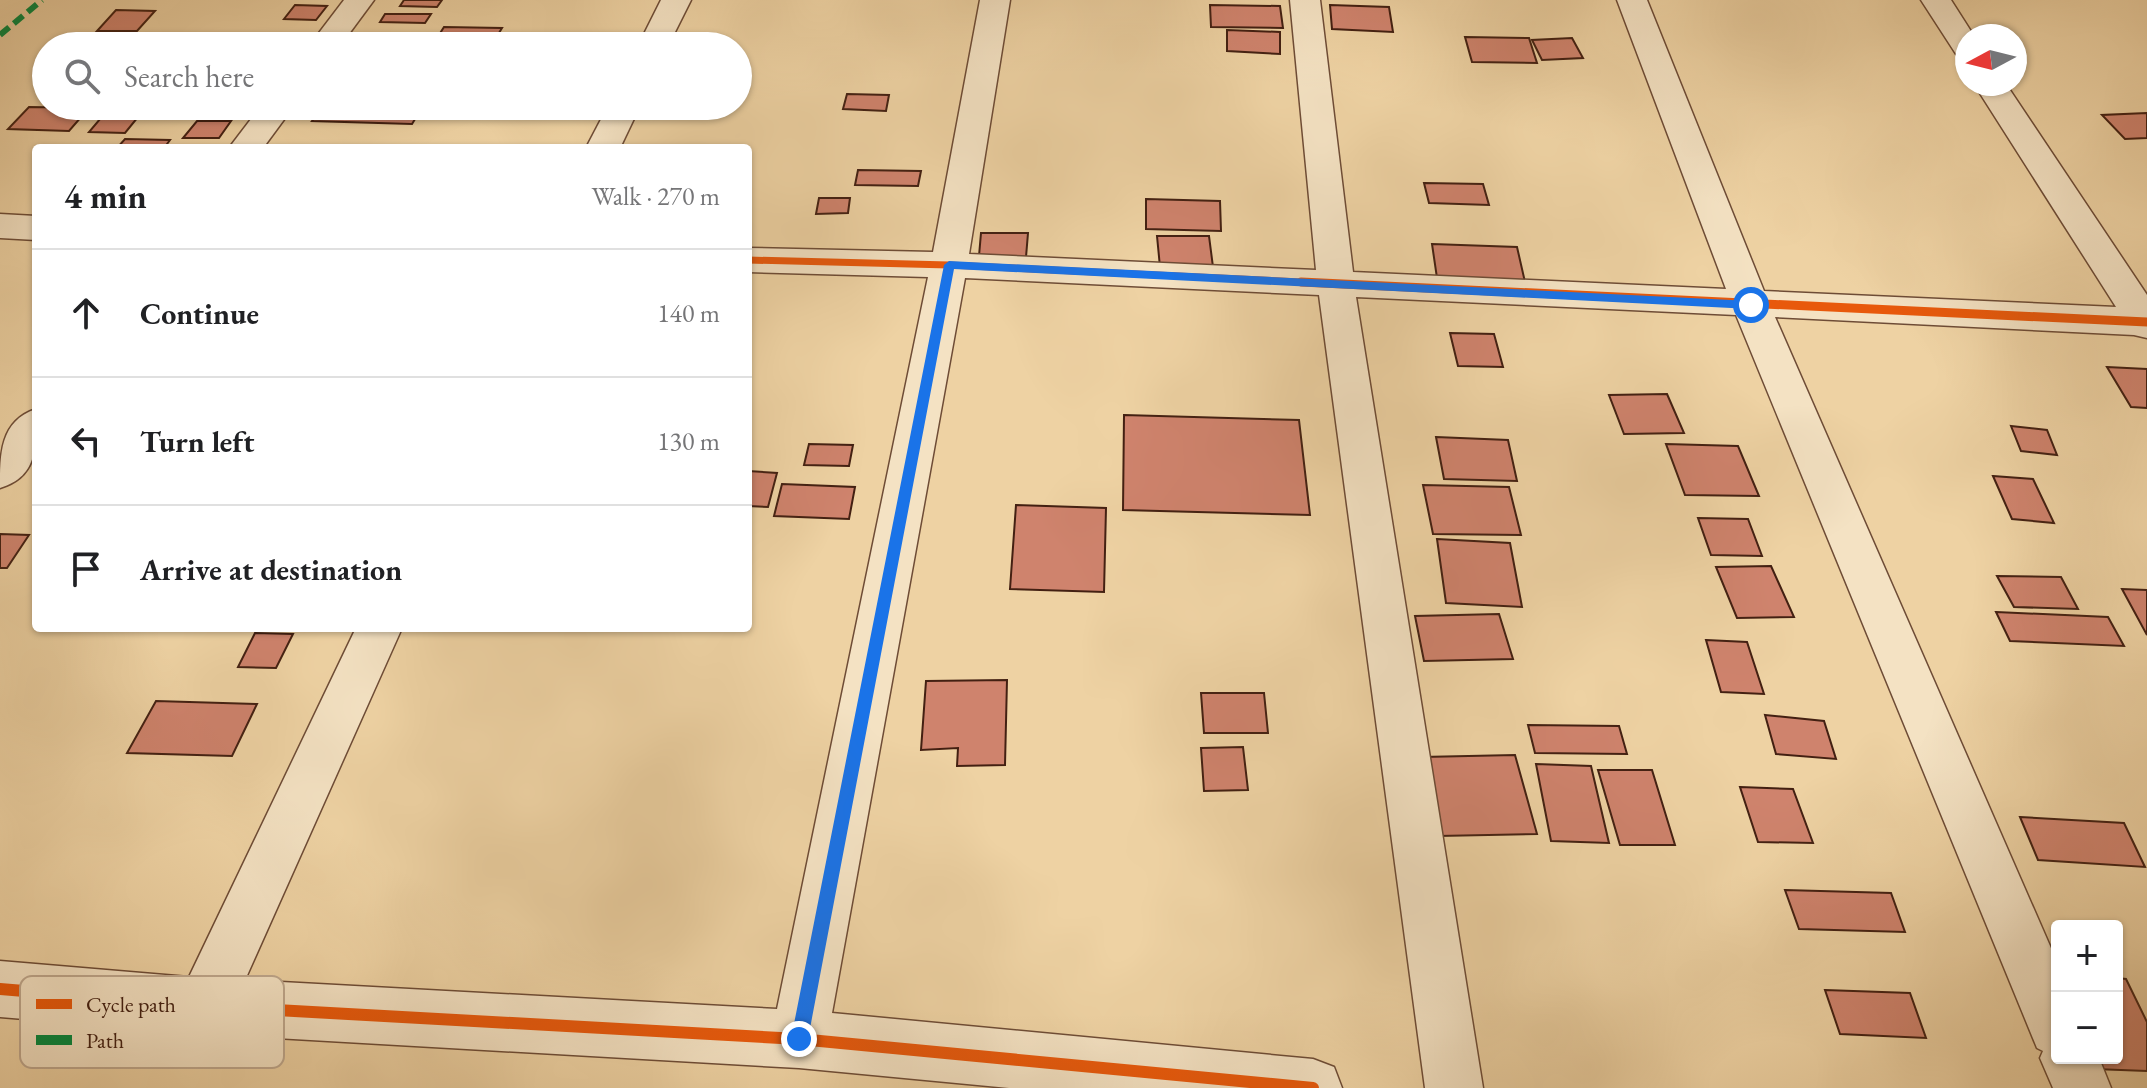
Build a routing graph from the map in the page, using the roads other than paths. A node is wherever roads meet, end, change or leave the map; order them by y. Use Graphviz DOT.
graph roads {
  1 [pos="359,0"];
  2 [pos="676,0"];
  3 [pos="995,0"];
  4 [pos="1305,0"];
  5 [pos="1632,0"];
  6 [pos="1936,0"];
  7 [pos="1955,29"];
  8 [pos="335,32"];
  9 [pos="660,32"];
  10 [pos="1998,96"];
  11 [pos="267,120"];
  12 [pos="617,120"];
  13 [pos="249,144"];
  14 [pos="605,144"];
  15 [pos="0,226"];
  16 [pos="32,228"];
  17 [pos="752,260"];
  18 [pos="949,265"];
  19 [pos="1336,285"];
  20 [pos="1751,305"];
  21 [pos="2146,323"];
  22 [pos="32,429"];
  23 [pos="0,472"];
  24 [pos="377,632"];
  25 [pos="218,976"];
  26 [pos="0,989"];
  27 [pos="20,991"];
  28 [pos="284,1010"];
  29 [pos="2051,1014"];
  30 [pos="799,1039"];
  31 [pos="2072,1064"];
  32 [pos="1313,1088"];
  33 [pos="1454,1088"];
  34 [pos="2082,1088"];
  1 -- 8 [label="street"];
  2 -- 9 [label="street"];
  3 -- 18 [label="street"];
  4 -- 19 [label="street"];
  5 -- 20 [label="street"];
  6 -- 7 [label="street"];
  10 -- 21 [label="street"];
  11 -- 13 [label="street"];
  12 -- 14 [label="street"];
  15 -- 16 [label="street"];
  17 -- 18 [label="street"];
  18 -- 19 [label="street"];
  18 -- 30 [label="street"];
  19 -- 20 [label="street"];
  19 -- 33 [label="street"];
  20 -- 21 [label="street"];
  20 -- 29 [label="street"];
  22 -- 23 [label="street"];
  24 -- 25 [label="street"];
  26 -- 27 [label="street"];
  28 -- 30 [label="street"];
  30 -- 32 [label="street"];
  31 -- 34 [label="street"];
}
